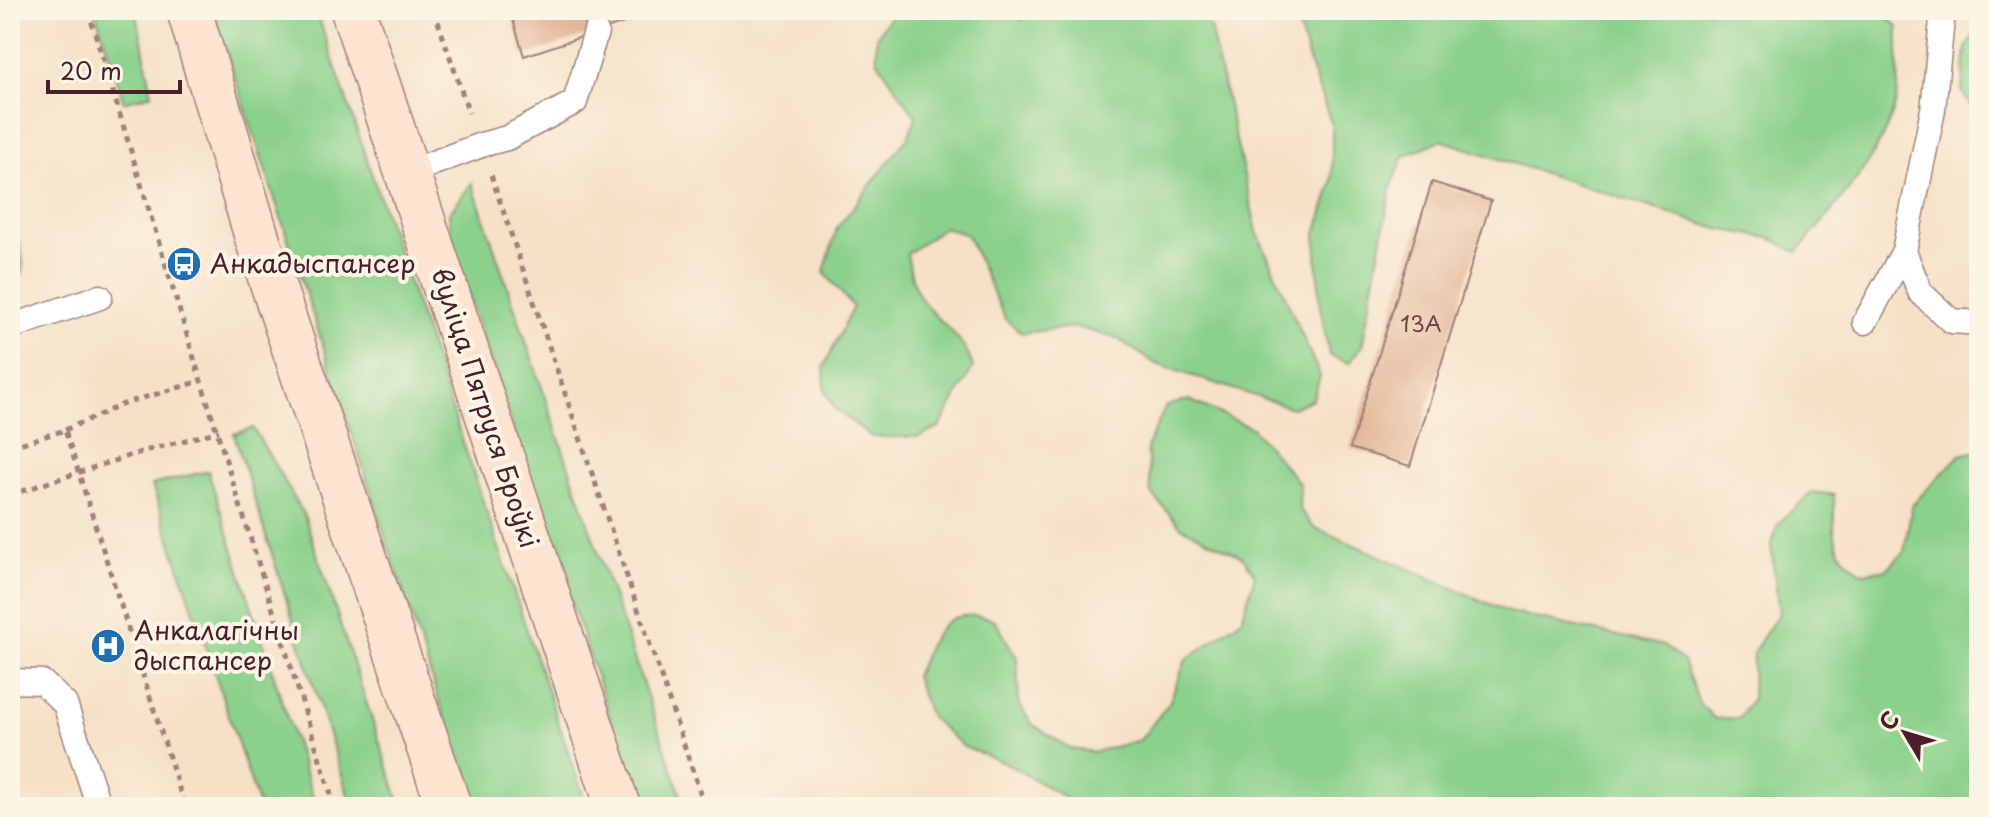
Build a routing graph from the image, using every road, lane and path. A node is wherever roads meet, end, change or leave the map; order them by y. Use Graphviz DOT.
graph roads {
  1 [pos="88,10"];
  2 [pos="189,10"];
  3 [pos="353,10"];
  4 [pos="434,10"];
  5 [pos="1943,10"];
  6 [pos="596,32"];
  7 [pos="481,145"];
  8 [pos="407,173"];
  9 [pos="1904,251"];
  10 [pos="100,297"];
  11 [pos="1865,322"];
  12 [pos="1979,323"];
  13 [pos="10,327"];
  14 [pos="201,381"];
  15 [pos="65,430"];
  16 [pos="219,431"];
  17 [pos="10,447"];
  18 [pos="78,474"];
  19 [pos="10,495"];
  20 [pos="10,681"];
  21 [pos="99,807"];
  22 [pos="185,807"];
  23 [pos="335,807"];
  24 [pos="449,807"];
  25 [pos="618,807"];
  26 [pos="705,807"];
  1 -- 14 [label="path"];
  2 -- 24 [label="main road"];
  3 -- 8 [label="main road, вуліца Пятруся Броўкі"];
  4 -- 7 [label="path"];
  5 -- 9 [label="lane"];
  6 -- 7 [label="lane"];
  7 -- 8 [label="lane"];
  7 -- 26 [label="path"];
  8 -- 25 [label="main road, вуліца Пятруся Броўкі"];
  9 -- 11 [label="lane"];
  9 -- 12 [label="lane"];
  10 -- 13 [label="lane"];
  14 -- 15 [label="path"];
  14 -- 16 [label="path"];
  15 -- 17 [label="path"];
  15 -- 18 [label="path"];
  16 -- 18 [label="path"];
  16 -- 23 [label="path"];
  18 -- 19 [label="path"];
  18 -- 22 [label="path"];
  20 -- 21 [label="lane"];
}
